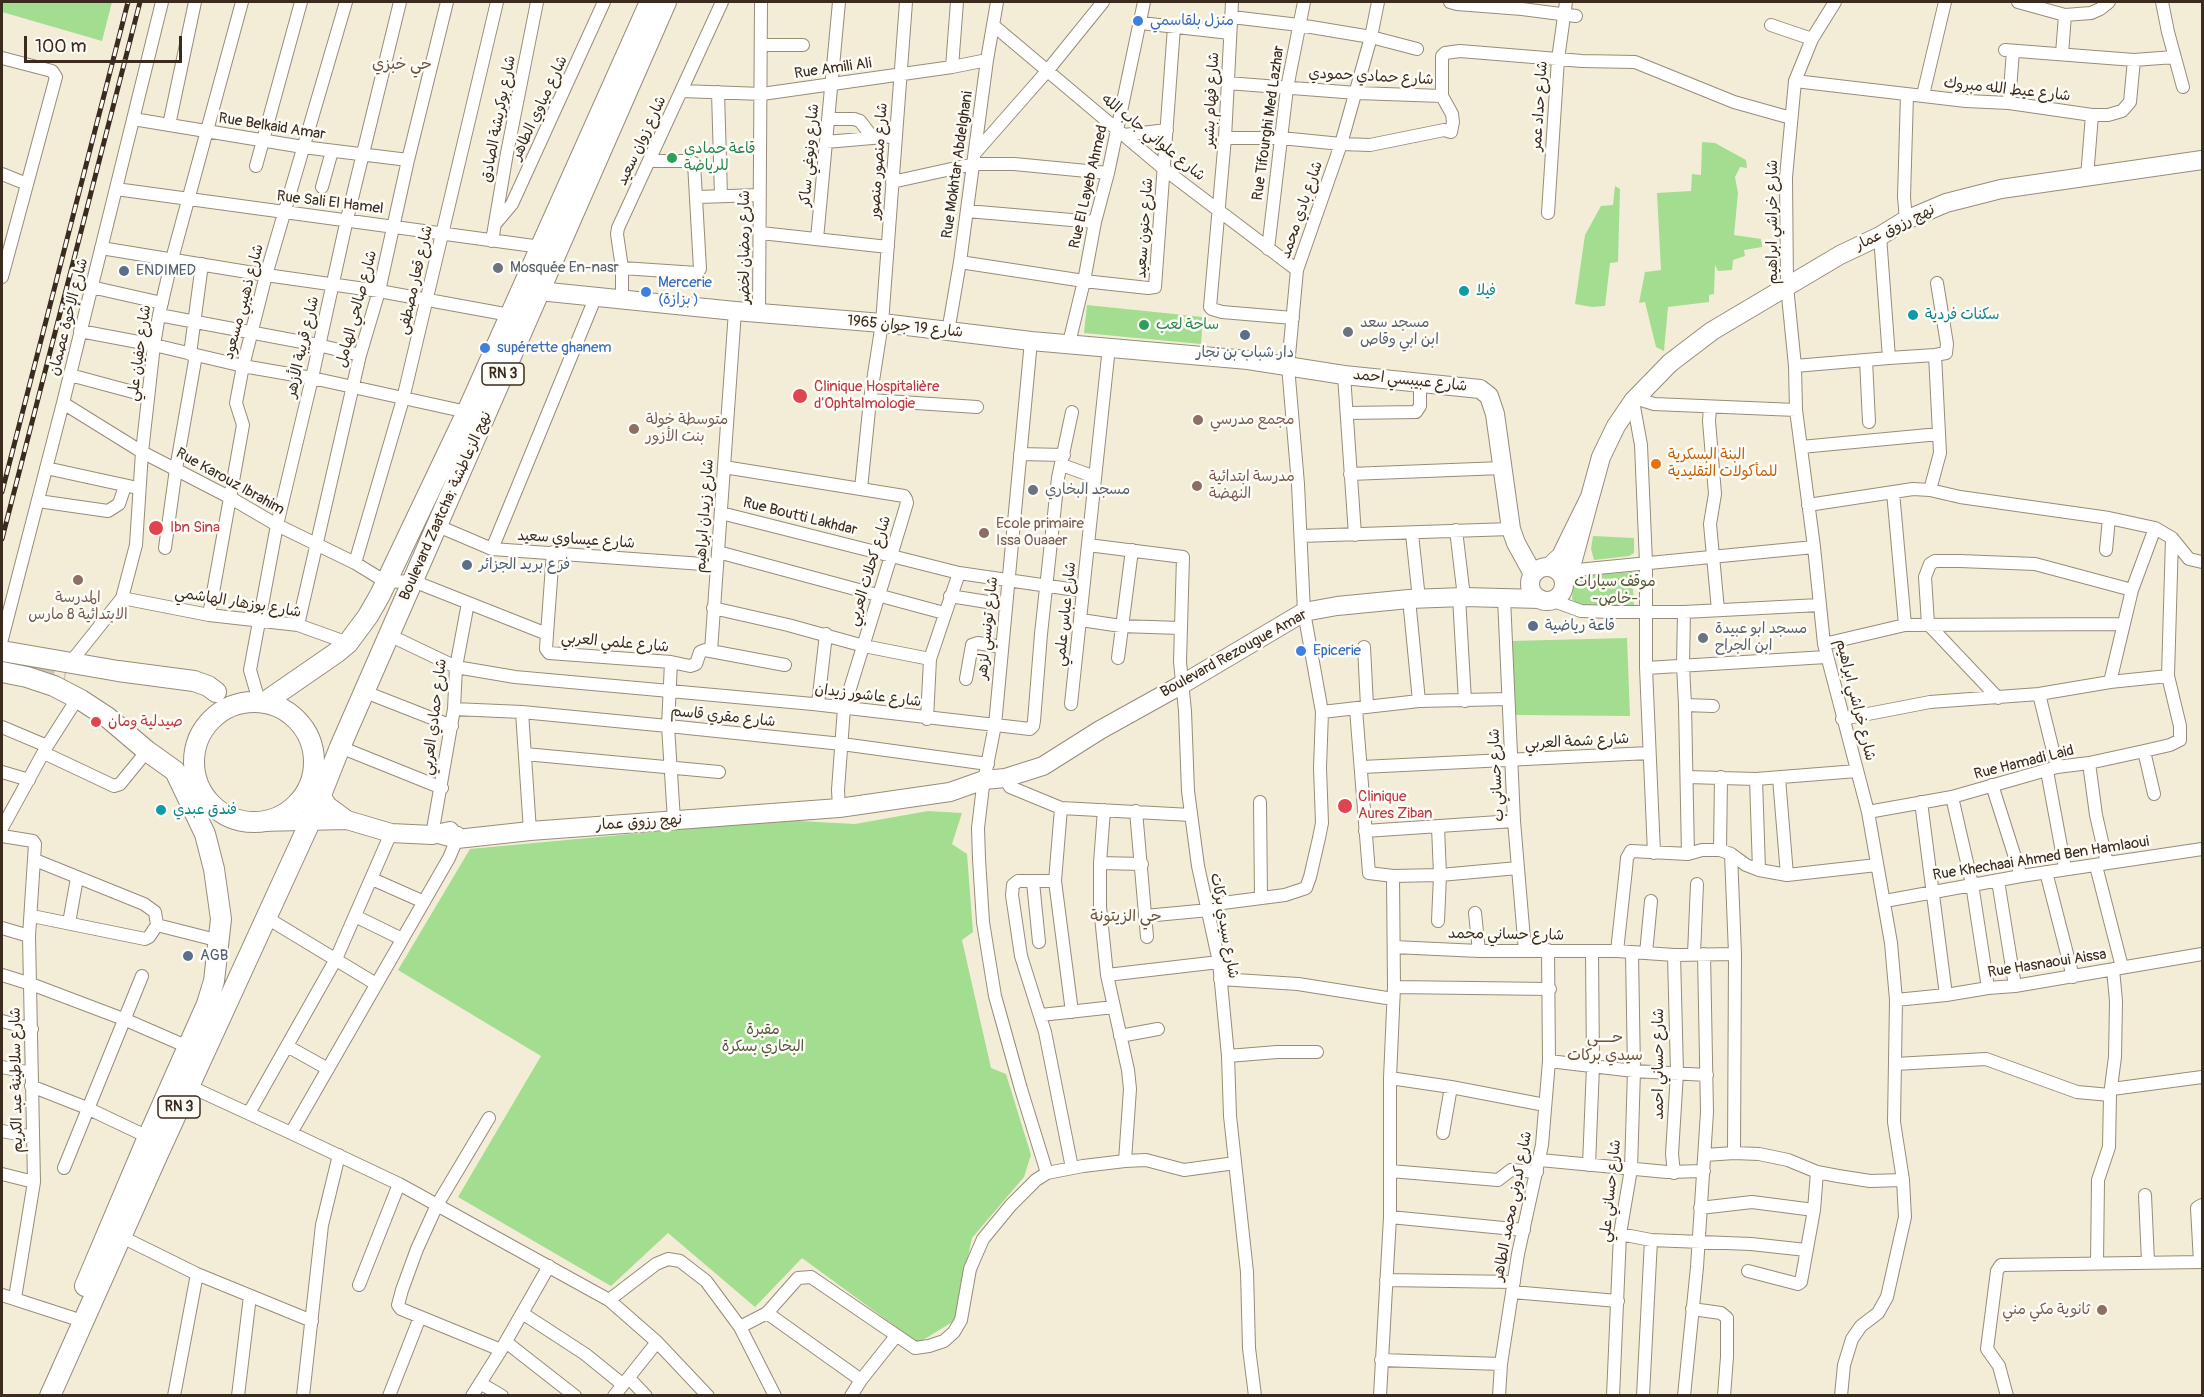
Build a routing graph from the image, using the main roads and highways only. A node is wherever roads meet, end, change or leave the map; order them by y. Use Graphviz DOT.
graph roads {
  1 [pos="650,2"];
  2 [pos="666,2"];
  3 [pos="2202,160"];
  4 [pos="531,288"];
  5 [pos="1287,366"];
  6 [pos="1547,575"];
  7 [pos="1503,598"];
  8 [pos="1545,600"];
  9 [pos="2,651"];
  10 [pos="68,671"];
  11 [pos="2,672"];
  12 [pos="256,702"];
  13 [pos="175,771"];
  14 [pos="986,773"];
  15 [pos="313,786"];
  16 [pos="200,790"];
  17 [pos="839,803"];
  18 [pos="311,820"];
  19 [pos="347,820"];
  20 [pos="259,822"];
  21 [pos="205,834"];
  22 [pos="37,1395"];
  23 [pos="50,1395"];
  1 -- 4 [label="main road, Boulevard Zaatcha; نهج الزعاطشة / RN 3"];
  2 -- 4 [label="main road, Boulevard Zaatcha; نهج الزعاطشة / RN 3"];
  3 -- 6 [label="main road, نهج رزوق عمار"];
  4 -- 5 [label="main road, شارع 19 جوان 1965"];
  4 -- 12 [label="main road, Boulevard Zaatcha; نهج الزعاطشة / RN 3"];
  4 -- 15 [label="main road, Boulevard Zaatcha; نهج الزعاطشة / RN 3"];
  5 -- 6 [label="main road, شارع عبيبسي احمد"];
  6 -- 7 [label="main road"];
  6 -- 8 [label="main road, شارع عبيبسي احمد"];
  6 -- 8 [label="main road"];
  7 -- 8 [label="main road, Boulevard Rezougue Amar"];
  7 -- 14 [label="main road, Boulevard Rezougue Amar"];
  9 -- 10 [label="main road, RN 3"];
  10 -- 12 [label="main road, RN 3"];
  10 -- 13 [label="main road, RN 3"];
  11 -- 13 [label="main road, RN 3"];
  12 -- 15 [label="main road"];
  12 -- 16 [label="main road"];
  13 -- 16 [label="main road"];
  13 -- 21 [label="main road, RN 3"];
  14 -- 17 [label="main road, Boulevard Rezougue Amar"];
  14 -- 17 [label="main road, Boulevard Rezougue Amar"];
  15 -- 18 [label="main road, RN 3"];
  15 -- 19 [label="main road"];
  15 -- 20 [label="main road"];
  16 -- 20 [label="main road"];
  16 -- 21 [label="main road, RN 3"];
  17 -- 19 [label="main road, نهج رزوق عمار"];
  18 -- 19 [label="main road"];
  18 -- 20 [label="main road"];
  18 -- 23 [label="main road, RN 3"];
  21 -- 22 [label="main road, RN 3"];
}
